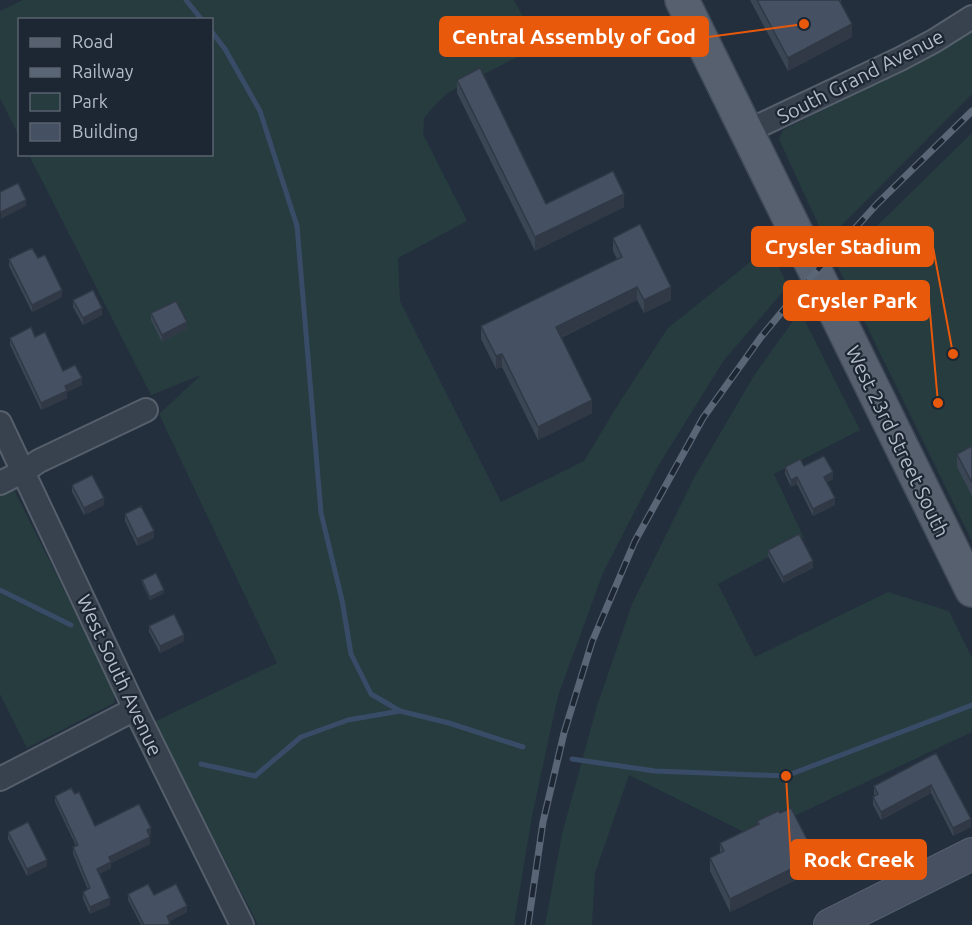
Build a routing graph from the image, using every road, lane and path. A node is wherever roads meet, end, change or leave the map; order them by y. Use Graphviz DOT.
graph roads {
  1 [pos="682,0"];
  2 [pos="972,17"];
  3 [pos="746,132"];
  4 [pos="146,410"];
  5 [pos="0,423"];
  6 [pos="24,471"];
  7 [pos="0,483"];
  8 [pos="972,590"];
  9 [pos="135,709"];
  10 [pos="0,779"];
  11 [pos="972,854"];
  12 [pos="972,878"];
  13 [pos="242,925"];
  14 [pos="830,925"];
  15 [pos="872,925"];
  1 -- 3 [label="main road, West 23rd Street South"];
  2 -- 3 [label="street, South Grand Avenue"];
  3 -- 8 [label="main road, West 23rd Street South"];
  4 -- 6 [label="street"];
  5 -- 6 [label="street, West South Avenue"];
  6 -- 7 [label="street"];
  6 -- 9 [label="street, West South Avenue"];
  9 -- 10 [label="street"];
  9 -- 13 [label="street, West South Avenue"];
  11 -- 14 [label="main road"];
  12 -- 15 [label="main road"];
}
